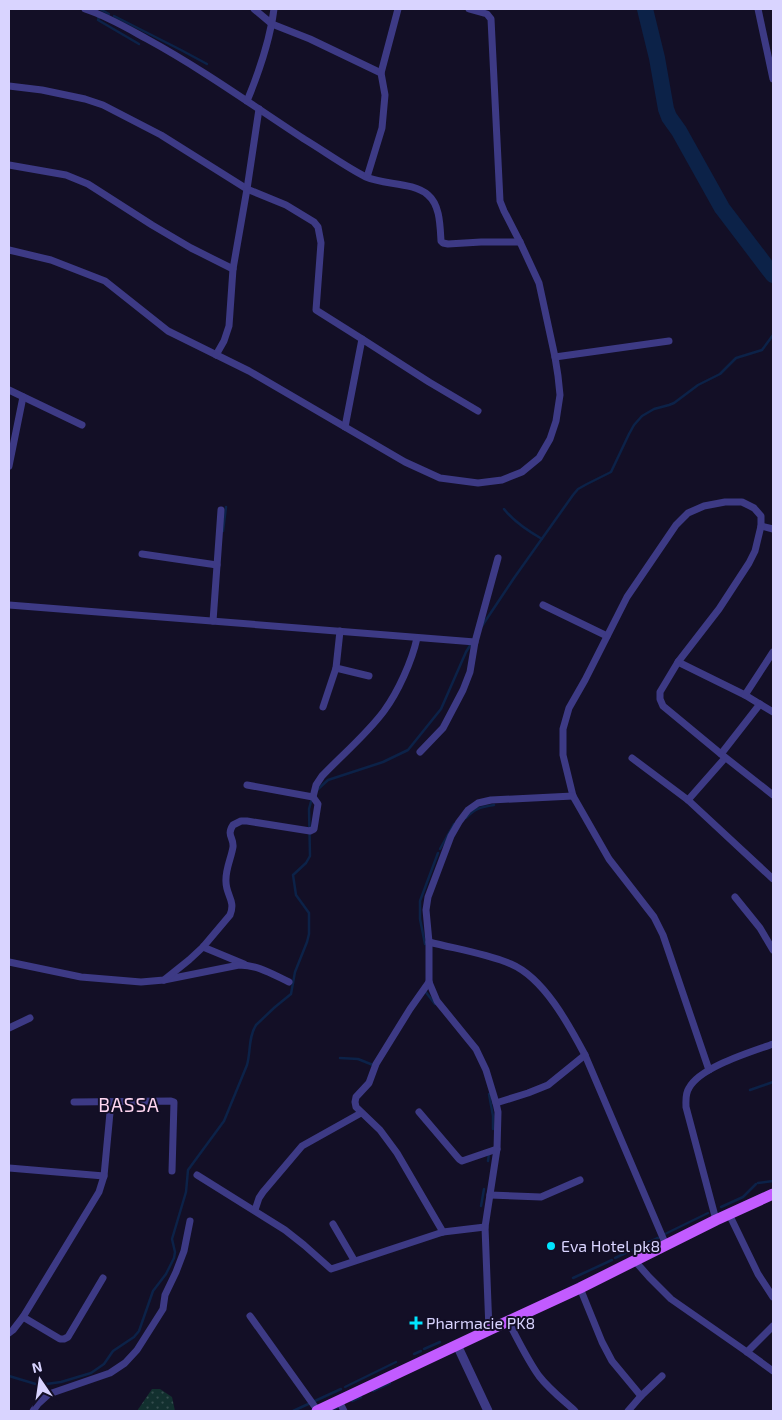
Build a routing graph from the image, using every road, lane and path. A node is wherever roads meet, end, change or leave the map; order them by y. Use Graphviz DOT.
graph roads {
  1 [pos="85,9"];
  2 [pos="254,9"];
  3 [pos="274,9"];
  4 [pos="398,9"];
  5 [pos="469,9"];
  6 [pos="758,9"];
  7 [pos="272,24"];
  8 [pos="381,73"];
  9 [pos="773,79"];
  10 [pos="9,86"];
  11 [pos="247,101"];
  12 [pos="259,109"];
  13 [pos="9,165"];
  14 [pos="367,177"];
  15 [pos="247,189"];
  16 [pos="520,242"];
  17 [pos="9,250"];
  18 [pos="233,269"];
  19 [pos="362,339"];
  20 [pos="669,341"];
  21 [pos="216,354"];
  22 [pos="555,357"];
  23 [pos="9,390"];
  24 [pos="23,397"];
  25 [pos="478,411"];
  26 [pos="82,426"];
  27 [pos="345,427"];
  28 [pos="9,466"];
  29 [pos="221,510"];
  30 [pos="762,526"];
  31 [pos="773,528"];
  32 [pos="142,554"];
  33 [pos="498,558"];
  34 [pos="217,565"];
  35 [pos="9,605"];
  36 [pos="543,605"];
  37 [pos="213,621"];
  38 [pos="340,632"];
  39 [pos="607,636"];
  40 [pos="417,638"];
  41 [pos="475,642"];
  42 [pos="773,652"];
  43 [pos="678,662"];
  44 [pos="770,666"];
  45 [pos="336,668"];
  46 [pos="369,676"];
  47 [pos="744,695"];
  48 [pos="760,704"];
  49 [pos="324,707"];
  50 [pos="773,712"];
  51 [pos="420,752"];
  52 [pos="723,756"];
  53 [pos="632,758"];
  54 [pos="247,785"];
  55 [pos="773,795"];
  56 [pos="573,796"];
  57 [pos="313,797"];
  58 [pos="688,800"];
  59 [pos="773,879"];
  60 [pos="736,897"];
  61 [pos="429,942"];
  62 [pos="203,947"];
  63 [pos="773,950"];
  64 [pos="9,962"];
  65 [pos="259,967"];
  66 [pos="164,980"];
  67 [pos="289,982"];
  68 [pos="430,982"];
  69 [pos="30,1018"];
  70 [pos="9,1028"];
  71 [pos="773,1044"];
  72 [pos="585,1055"];
  73 [pos="710,1070"];
  74 [pos="74,1102"];
  75 [pos="111,1102"];
  76 [pos="496,1103"];
  77 [pos="419,1112"];
  78 [pos="362,1113"];
  79 [pos="497,1149"];
  80 [pos="9,1168"];
  81 [pos="172,1171"];
  82 [pos="197,1175"];
  83 [pos="104,1176"];
  84 [pos="580,1180"];
  85 [pos="773,1194"];
  86 [pos="490,1195"];
  87 [pos="255,1210"];
  88 [pos="729,1214"];
  89 [pos="716,1220"];
  90 [pos="190,1221"];
  91 [pos="333,1224"];
  92 [pos="485,1227"];
  93 [pos="443,1232"];
  94 [pos="666,1245"];
  95 [pos="354,1260"];
  96 [pos="635,1261"];
  97 [pos="103,1278"];
  98 [pos="580,1288"];
  99 [pos="773,1297"];
  100 [pos="250,1316"];
  101 [pos="23,1317"];
  102 [pos="508,1321"];
  103 [pos="773,1326"];
  104 [pos="489,1330"];
  105 [pos="9,1333"];
  106 [pos="457,1345"];
  107 [pos="747,1352"];
  108 [pos="773,1372"];
  109 [pos="662,1376"];
  110 [pos="641,1396"];
  111 [pos="342,1406"];
  112 [pos="33,1411"];
  113 [pos="318,1411"];
  114 [pos="488,1411"];
  115 [pos="575,1411"];
  116 [pos="628,1411"];
  1 -- 11 [label="street"];
  2 -- 7 [label="street"];
  3 -- 7 [label="street"];
  4 -- 8 [label="street"];
  5 -- 16 [label="street"];
  6 -- 9 [label="street"];
  7 -- 8 [label="street"];
  7 -- 11 [label="street"];
  8 -- 14 [label="street"];
  10 -- 15 [label="street"];
  11 -- 12 [label="street"];
  12 -- 14 [label="street"];
  12 -- 15 [label="street"];
  13 -- 18 [label="street"];
  14 -- 16 [label="street"];
  15 -- 18 [label="street"];
  15 -- 19 [label="street"];
  16 -- 22 [label="street"];
  17 -- 21 [label="street"];
  18 -- 21 [label="street"];
  19 -- 25 [label="street"];
  19 -- 27 [label="street"];
  20 -- 22 [label="street"];
  21 -- 27 [label="street"];
  22 -- 27 [label="street"];
  23 -- 24 [label="street"];
  24 -- 26 [label="street"];
  24 -- 28 [label="street"];
  29 -- 34 [label="street"];
  30 -- 31 [label="street"];
  30 -- 39 [label="street"];
  30 -- 43 [label="street"];
  32 -- 34 [label="street"];
  33 -- 41 [label="street"];
  34 -- 37 [label="street"];
  35 -- 37 [label="street"];
  36 -- 39 [label="street"];
  37 -- 38 [label="street"];
  38 -- 40 [label="street"];
  38 -- 45 [label="street"];
  39 -- 56 [label="street"];
  40 -- 41 [label="street"];
  40 -- 57 [label="street"];
  41 -- 51 [label="street"];
  42 -- 44 [label="street"];
  43 -- 47 [label="street"];
  43 -- 52 [label="street"];
  44 -- 47 [label="street"];
  45 -- 46 [label="street"];
  45 -- 49 [label="street"];
  47 -- 48 [label="street"];
  48 -- 50 [label="street"];
  48 -- 52 [label="street"];
  52 -- 55 [label="street"];
  52 -- 58 [label="street"];
  53 -- 58 [label="street"];
  54 -- 57 [label="street"];
  56 -- 61 [label="street"];
  56 -- 73 [label="street"];
  57 -- 62 [label="street"];
  58 -- 59 [label="street"];
  60 -- 63 [label="street"];
  61 -- 68 [label="street"];
  61 -- 72 [label="street"];
  62 -- 65 [label="street"];
  62 -- 66 [label="street"];
  64 -- 66 [label="street"];
  65 -- 66 [label="street"];
  65 -- 67 [label="street"];
  68 -- 76 [label="street"];
  68 -- 78 [label="street"];
  69 -- 70 [label="street"];
  71 -- 73 [label="street"];
  72 -- 76 [label="street"];
  72 -- 94 [label="street"];
  73 -- 89 [label="street"];
  74 -- 75 [label="street"];
  75 -- 81 [label="street"];
  75 -- 83 [label="street"];
  76 -- 79 [label="street"];
  77 -- 79 [label="street"];
  78 -- 87 [label="street"];
  78 -- 93 [label="street"];
  79 -- 86 [label="street"];
  80 -- 83 [label="street"];
  82 -- 87 [label="street"];
  83 -- 101 [label="street"];
  84 -- 86 [label="street"];
  85 -- 88 [label="main road"];
  86 -- 92 [label="street"];
  87 -- 95 [label="street"];
  88 -- 89 [label="main road"];
  88 -- 99 [label="street"];
  89 -- 94 [label="main road"];
  90 -- 112 [label="street"];
  91 -- 95 [label="street"];
  92 -- 93 [label="street"];
  92 -- 104 [label="street"];
  93 -- 95 [label="street"];
  94 -- 96 [label="main road"];
  96 -- 98 [label="main road"];
  96 -- 107 [label="street"];
  97 -- 101 [label="street"];
  98 -- 102 [label="main road"];
  98 -- 110 [label="street"];
  100 -- 113 [label="street"];
  101 -- 105 [label="street"];
  102 -- 104 [label="main road"];
  102 -- 115 [label="street"];
  103 -- 107 [label="street"];
  104 -- 106 [label="main road"];
  106 -- 111 [label="main road"];
  106 -- 114 [label="street"];
  107 -- 108 [label="street"];
  109 -- 110 [label="street"];
  110 -- 116 [label="street"];
  111 -- 113 [label="main road"];
}
